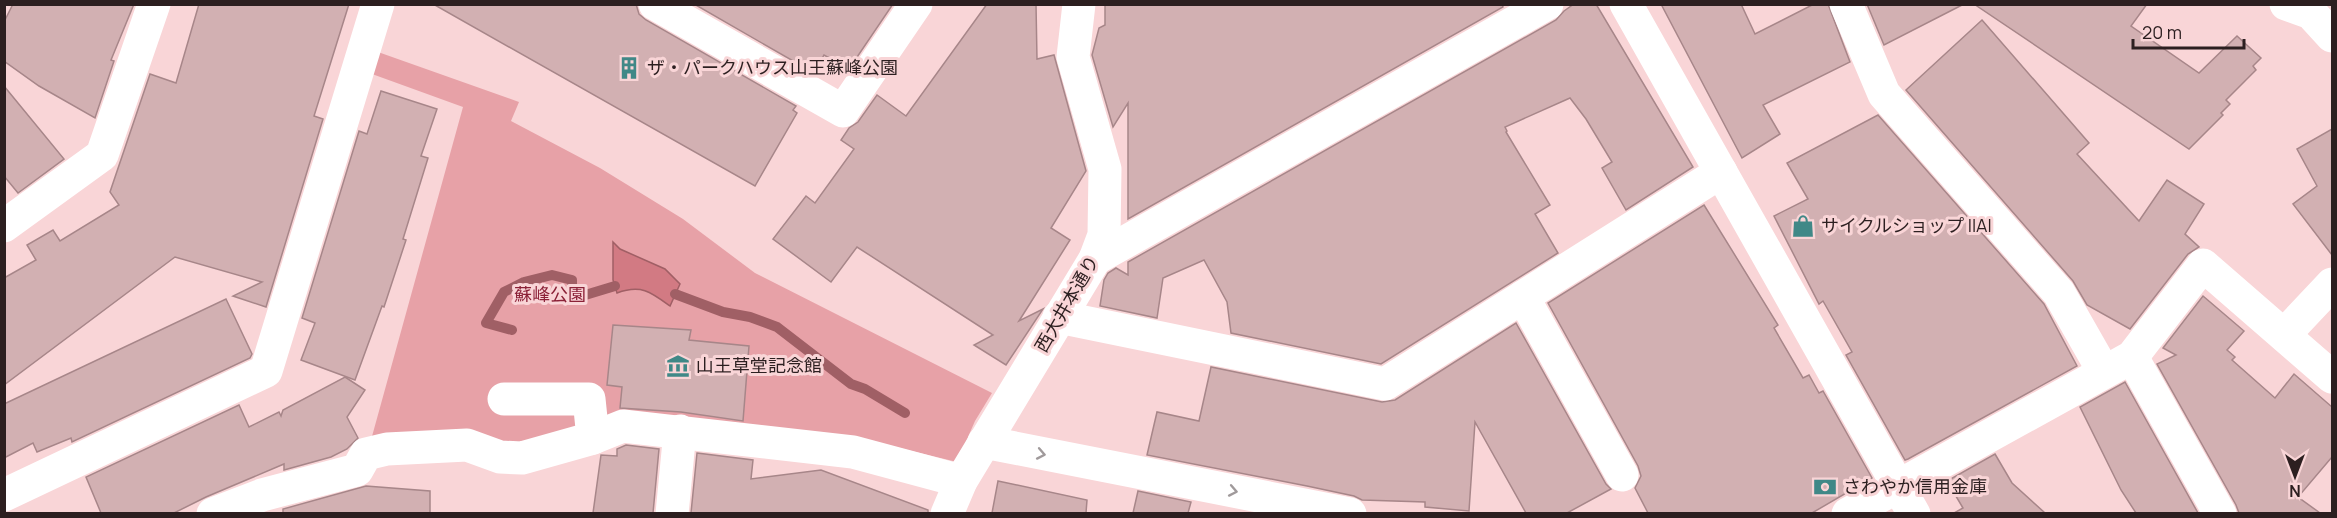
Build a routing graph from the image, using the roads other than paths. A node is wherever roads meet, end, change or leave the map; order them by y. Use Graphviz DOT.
graph roads {
  1 [pos="154,4"];
  2 [pos="378,4"];
  3 [pos="655,4"];
  4 [pos="916,4"];
  5 [pos="1078,4"];
  6 [pos="1547,4"];
  7 [pos="1626,4"];
  8 [pos="1845,4"];
  9 [pos="1721,172"];
  10 [pos="4,226"];
  11 [pos="1095,259"];
  12 [pos="2332,284"];
  13 [pos="1522,297"];
  14 [pos="1059,317"];
  15 [pos="2284,335"];
  16 [pos="2132,357"];
  17 [pos="2104,372"];
  18 [pos="2332,377"];
  19 [pos="504,399"];
  20 [pos="680,431"];
  21 [pos="593,438"];
  22 [pos="984,442"];
  23 [pos="1622,475"];
  24 [pos="961,481"];
  25 [pos="1899,484"];
  26 [pos="4,495"];
  27 [pos="213,513"];
  28 [pos="672,513"];
  29 [pos="947,513"];
  30 [pos="1350,513"];
  31 [pos="1848,513"];
  32 [pos="1914,513"];
  33 [pos="2220,513"];
  1 -- 10 [label="street"];
  2 -- 26 [label="street"];
  3 -- 4 [label="street"];
  5 -- 11 [label="street, 西大井本通り"];
  6 -- 11 [label="street"];
  7 -- 9 [label="street"];
  8 -- 17 [label="street"];
  9 -- 13 [label="street"];
  9 -- 25 [label="street"];
  11 -- 14 [label="street, 西大井本通り"];
  12 -- 15 [label="street"];
  13 -- 14 [label="street"];
  13 -- 23 [label="street"];
  14 -- 22 [label="street, 西大井本通り"];
  15 -- 16 [label="street"];
  15 -- 18 [label="street"];
  16 -- 17 [label="street"];
  16 -- 33 [label="street"];
  17 -- 25 [label="street"];
  19 -- 21 [label="street"];
  20 -- 21 [label="street"];
  20 -- 24 [label="street"];
  20 -- 28 [label="street"];
  21 -- 27 [label="street"];
  22 -- 24 [label="street, 西大井本通り"];
  22 -- 30 [label="street, one-way"];
  24 -- 29 [label="street, 西大井本通り"];
  25 -- 31 [label="street"];
  25 -- 32 [label="street"];
}
